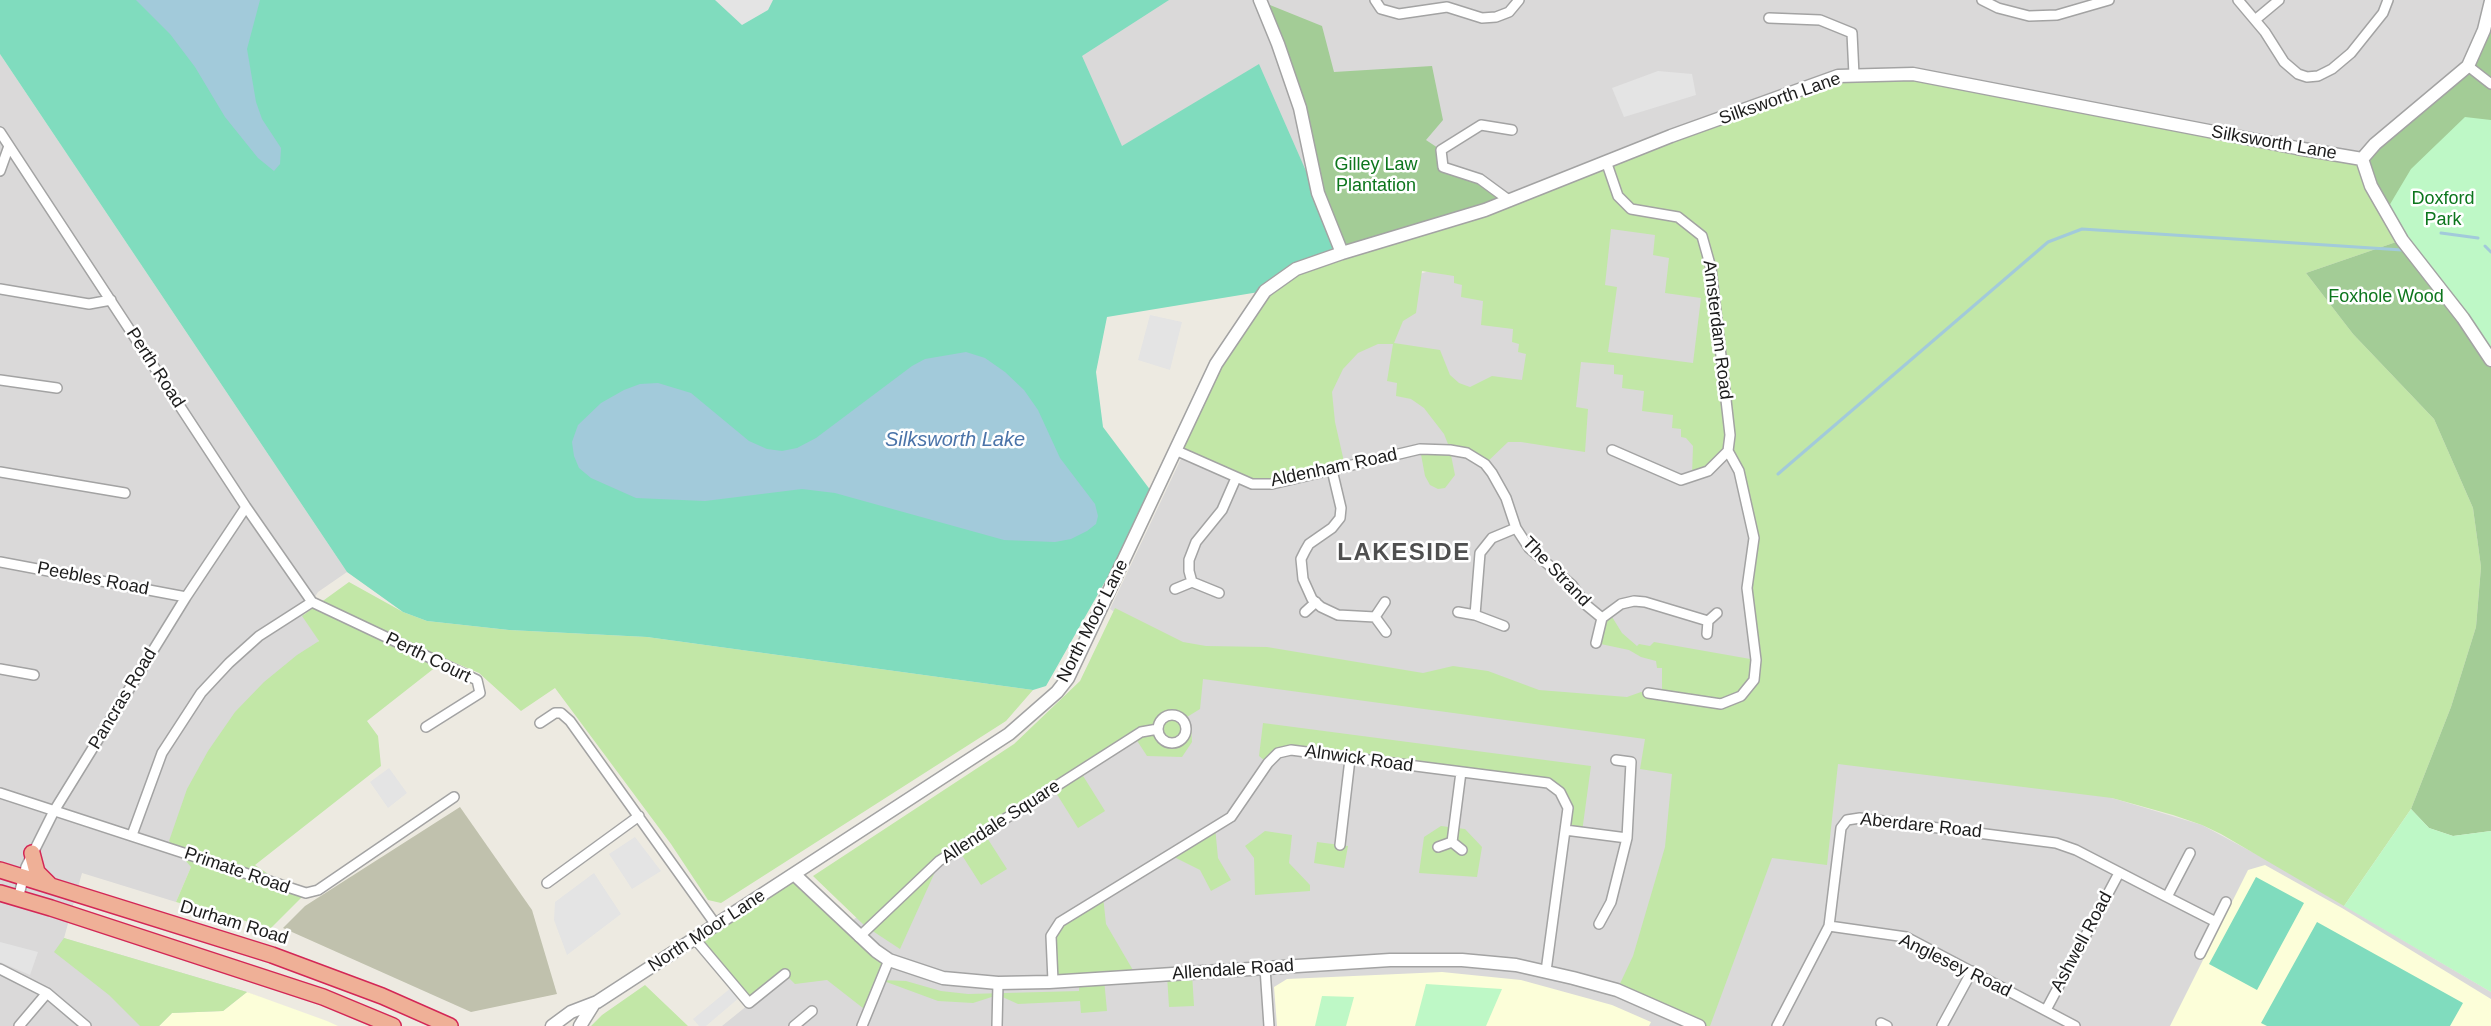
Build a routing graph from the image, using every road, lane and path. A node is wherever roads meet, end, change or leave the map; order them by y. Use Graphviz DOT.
graph roads {
  1 [pos="1260,0"];
  2 [pos="1375,0"];
  3 [pos="1519,0"];
  4 [pos="1982,0"];
  5 [pos="2109,0"];
  6 [pos="2238,0"];
  7 [pos="2279,0"];
  8 [pos="2388,0"];
  9 [pos="2491,0"];
  10 [pos="1770,18"];
  11 [pos="2255,20"];
  12 [pos="2468,66"];
  13 [pos="1854,75"];
  14 [pos="2491,84"];
  15 [pos="1512,130"];
  16 [pos="0,132"];
  17 [pos="9,146"];
  18 [pos="2362,159"];
  19 [pos="1606,161"];
  20 [pos="0,171"];
  21 [pos="1510,201"];
  22 [pos="1342,253"];
  23 [pos="0,289"];
  24 [pos="111,300"];
  25 [pos="2491,360"];
  26 [pos="0,380"];
  27 [pos="57,388"];
  28 [pos="1175,450"];
  29 [pos="1611,450"];
  30 [pos="1728,451"];
  31 [pos="1332,470"];
  32 [pos="0,472"];
  33 [pos="1492,473"];
  34 [pos="1236,478"];
  35 [pos="125,493"];
  36 [pos="246,507"];
  37 [pos="1516,528"];
  38 [pos="0,562"];
  39 [pos="1192,582"];
  40 [pos="1175,589"];
  41 [pos="1219,593"];
  42 [pos="186,597"];
  43 [pos="312,602"];
  44 [pos="1316,602"];
  45 [pos="1385,602"];
  46 [pos="1305,612"];
  47 [pos="1458,612"];
  48 [pos="1717,613"];
  49 [pos="1475,615"];
  50 [pos="1375,617"];
  51 [pos="1602,618"];
  52 [pos="1708,621"];
  53 [pos="1504,626"];
  54 [pos="1386,632"];
  55 [pos="1707,634"];
  56 [pos="1596,643"];
  57 [pos="0,669"];
  58 [pos="34,675"];
  59 [pos="1648,693"];
  60 [pos="540,723"];
  61 [pos="426,727"];
  62 [pos="1158,729"];
  63 [pos="1350,759"];
  64 [pos="1616,760"];
  65 [pos="1461,772"];
  66 [pos="0,793"];
  67 [pos="454,797"];
  68 [pos="54,811"];
  69 [pos="639,816"];
  70 [pos="1565,830"];
  71 [pos="132,835"];
  72 [pos="1627,838"];
  73 [pos="1452,842"];
  74 [pos="1340,845"];
  75 [pos="1438,847"];
  76 [pos="1462,849"];
  77 [pos="32,853"];
  78 [pos="2190,853"];
  79 [pos="0,870"];
  80 [pos="2119,873"];
  81 [pos="794,874"];
  82 [pos="23,878"];
  83 [pos="547,883"];
  84 [pos="52,886"];
  85 [pos="8,897"];
  86 [pos="2167,897"];
  87 [pos="2226,902"];
  88 [pos="2216,922"];
  89 [pos="1599,924"];
  90 [pos="716,925"];
  91 [pos="1829,926"];
  92 [pos="859,937"];
  93 [pos="695,939"];
  94 [pos="2200,954"];
  95 [pos="889,960"];
  96 [pos="1265,968"];
  97 [pos="0,969"];
  98 [pos="1546,971"];
  99 [pos="1972,972"];
  100 [pos="785,974"];
  101 [pos="1053,981"];
  102 [pos="998,983"];
  103 [pos="47,993"];
  104 [pos="593,1005"];
  105 [pos="2046,1010"];
  106 [pos="812,1011"];
  107 [pos="19,1026"];
  108 [pos="86,1026"];
  109 [pos="393,1026"];
  110 [pos="450,1026"];
  111 [pos="552,1026"];
  112 [pos="580,1026"];
  113 [pos="794,1026"];
  114 [pos="862,1026"];
  115 [pos="997,1026"];
  116 [pos="1269,1026"];
  117 [pos="1699,1026"];
  118 [pos="1777,1026"];
  119 [pos="1942,1026"];
  120 [pos="2075,1026"];
  1 -- 22 [label="street"];
  2 -- 3 [label="street"];
  4 -- 5 [label="street"];
  6 -- 11 [label="street"];
  7 -- 11 [label="street"];
  8 -- 11 [label="street"];
  9 -- 12 [label="street, Silksworth Lane"];
  10 -- 13 [label="street"];
  12 -- 14 [label="street"];
  12 -- 18 [label="street, Silksworth Lane"];
  13 -- 18 [label="street, Silksworth Lane"];
  13 -- 19 [label="street, Silksworth Lane"];
  15 -- 21 [label="street"];
  16 -- 17 [label="street, Perth Road"];
  17 -- 20 [label="street"];
  17 -- 24 [label="street, Perth Road"];
  18 -- 25 [label="street"];
  19 -- 21 [label="street, Silksworth Lane"];
  19 -- 30 [label="street, Amsterdam Road"];
  21 -- 22 [label="street, Silksworth Lane"];
  22 -- 28 [label="street, North Moor Lane"];
  23 -- 24 [label="street"];
  24 -- 36 [label="street, Perth Road"];
  26 -- 27 [label="street"];
  28 -- 34 [label="street, Aldenham Road"];
  28 -- 81 [label="street, North Moor Lane"];
  29 -- 30 [label="street"];
  30 -- 59 [label="street, Amsterdam Road"];
  31 -- 33 [label="street, Aldenham Road"];
  31 -- 34 [label="street, Aldenham Road"];
  31 -- 44 [label="street"];
  32 -- 35 [label="street"];
  33 -- 37 [label="street, The Strand"];
  34 -- 39 [label="street"];
  36 -- 42 [label="street, Pancras Road"];
  36 -- 43 [label="street, Perth Road"];
  37 -- 49 [label="street"];
  37 -- 51 [label="street, The Strand"];
  38 -- 42 [label="street, Peebles Road"];
  39 -- 40 [label="street"];
  39 -- 41 [label="street"];
  42 -- 68 [label="street, Pancras Road"];
  43 -- 61 [label="street, Perth Court"];
  43 -- 71 [label="street"];
  44 -- 46 [label="street"];
  44 -- 50 [label="street"];
  45 -- 50 [label="street"];
  47 -- 49 [label="street"];
  48 -- 52 [label="street"];
  49 -- 53 [label="street"];
  50 -- 54 [label="street"];
  51 -- 52 [label="street, The Strand"];
  51 -- 56 [label="street"];
  52 -- 55 [label="street"];
  57 -- 58 [label="street"];
  60 -- 69 [label="street"];
  62 -- 92 [label="street, Allendale Square"];
  63 -- 65 [label="street, Alnwick Road"];
  63 -- 74 [label="street"];
  63 -- 101 [label="street, Alnwick Road"];
  64 -- 72 [label="street"];
  65 -- 70 [label="street, Alnwick Road"];
  65 -- 73 [label="street"];
  66 -- 68 [label="street, Primate Road"];
  67 -- 71 [label="street, Primate Road"];
  68 -- 71 [label="street, Primate Road"];
  68 -- 77 [label="street, Pancras Road"];
  69 -- 83 [label="street"];
  69 -- 90 [label="street"];
  70 -- 72 [label="street"];
  70 -- 98 [label="street, Alnwick Road"];
  72 -- 89 [label="street"];
  73 -- 75 [label="street"];
  73 -- 76 [label="street"];
  77 -- 82 [label="street, Pancras Road"];
  77 -- 84 [label="highway"];
  78 -- 86 [label="street"];
  79 -- 82 [label="highway, Durham Road"];
  80 -- 86 [label="street, Aberdare Road"];
  80 -- 91 [label="street, Aberdare Road"];
  80 -- 105 [label="street, Ashwell Road"];
  81 -- 90 [label="street, North Moor Lane"];
  81 -- 92 [label="street, Allendale Road"];
  82 -- 84 [label="highway, Durham Road"];
  82 -- 85 [label="street, Pancras Road"];
  84 -- 110 [label="highway, Durham Road"];
  85 -- 109 [label="highway"];
  86 -- 88 [label="street, Aberdare Road"];
  87 -- 88 [label="street"];
  88 -- 94 [label="street"];
  90 -- 93 [label="street, North Moor Lane"];
  91 -- 99 [label="street, Anglesey Road"];
  91 -- 118 [label="street, Aberdare Road"];
  92 -- 95 [label="street, Allendale Road"];
  93 -- 100 [label="street"];
  93 -- 104 [label="street, North Moor Lane"];
  95 -- 102 [label="street, Allendale Road"];
  95 -- 114 [label="street"];
  96 -- 98 [label="street, Allendale Road"];
  96 -- 101 [label="street, Allendale Road"];
  96 -- 116 [label="street"];
  97 -- 103 [label="street"];
  98 -- 117 [label="street, Allendale Road"];
  99 -- 105 [label="street, Anglesey Road"];
  99 -- 119 [label="street"];
  101 -- 102 [label="street, Allendale Road"];
  102 -- 115 [label="street"];
  103 -- 107 [label="street"];
  103 -- 108 [label="street"];
  104 -- 111 [label="street, North Moor Lane"];
  104 -- 112 [label="street, North Moor Lane"];
  105 -- 120 [label="street, Anglesey Road"];
  106 -- 113 [label="street"];
}
